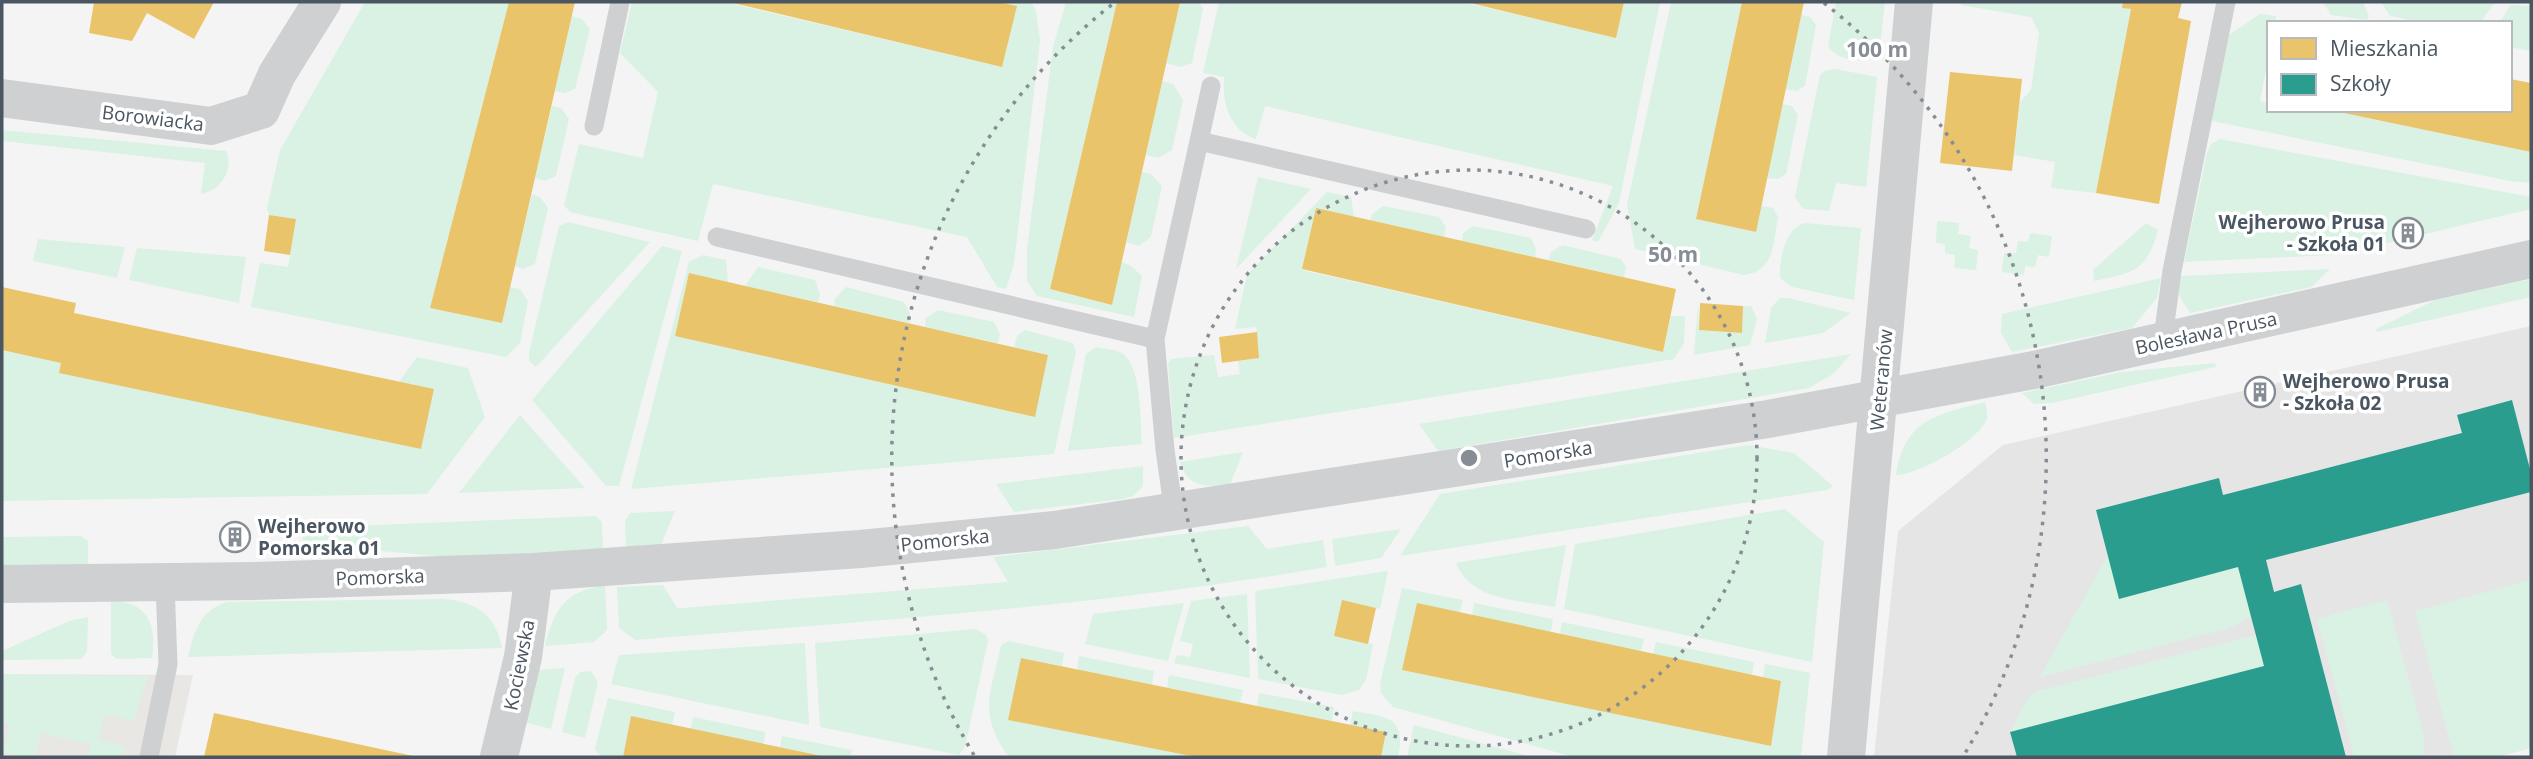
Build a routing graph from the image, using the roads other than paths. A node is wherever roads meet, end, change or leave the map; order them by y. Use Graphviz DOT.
graph roads {
  1 [pos="322,2"];
  2 [pos="620,2"];
  3 [pos="1914,2"];
  4 [pos="2226,2"];
  5 [pos="1211,86"];
  6 [pos="2,98"];
  7 [pos="594,126"];
  8 [pos="1199,141"];
  9 [pos="1586,229"];
  10 [pos="717,237"];
  11 [pos="2531,259"];
  12 [pos="1155,339"];
  13 [pos="2168,342"];
  14 [pos="1879,398"];
  15 [pos="1174,513"];
  16 [pos="534,572"];
  17 [pos="165,583"];
  18 [pos="2,584"];
  19 [pos="149,757"];
  20 [pos="499,757"];
  21 [pos="1846,757"];
  1 -- 6 [label="street, Borowiacka"];
  2 -- 7 [label="lane"];
  3 -- 14 [label="street, Weteranów"];
  4 -- 13 [label="lane"];
  5 -- 8 [label="lane"];
  8 -- 9 [label="lane"];
  8 -- 12 [label="lane"];
  10 -- 12 [label="lane"];
  11 -- 13 [label="street, Bolesława Prusa"];
  12 -- 15 [label="lane"];
  13 -- 14 [label="street, Bolesława Prusa"];
  14 -- 15 [label="street, Pomorska"];
  14 -- 21 [label="street, Weteranów"];
  15 -- 16 [label="street, Pomorska"];
  16 -- 17 [label="street, Pomorska"];
  16 -- 20 [label="street, Kociewska"];
  17 -- 18 [label="street, Pomorska"];
  17 -- 19 [label="lane"];
}
